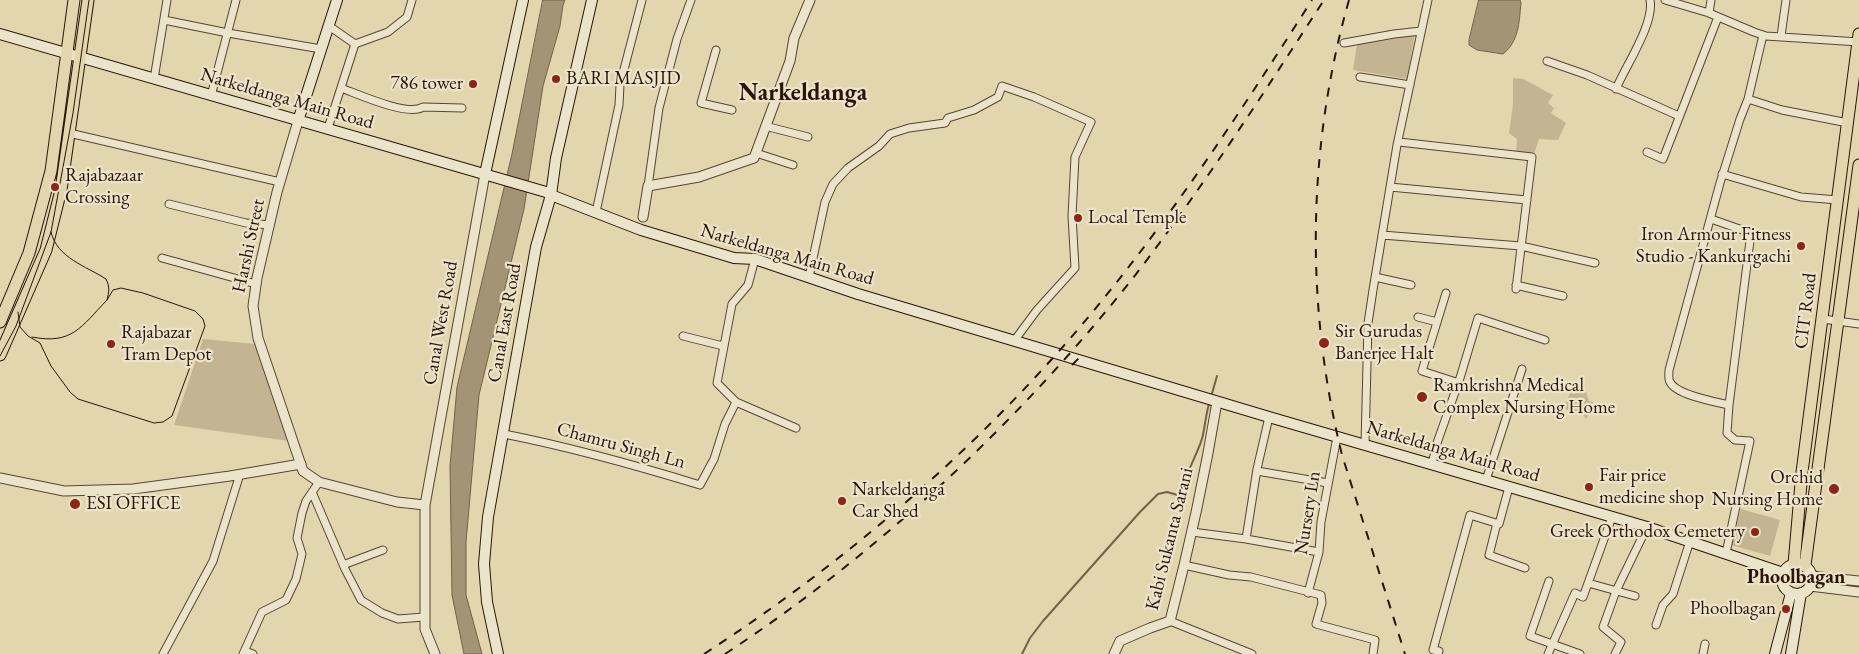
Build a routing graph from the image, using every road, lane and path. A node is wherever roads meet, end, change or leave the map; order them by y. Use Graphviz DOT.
graph roads {
  1 [pos="74,0"];
  2 [pos="88,0"];
  3 [pos="167,0"];
  4 [pos="236,0"];
  5 [pos="337,0"];
  6 [pos="412,0"];
  7 [pos="523,0"];
  8 [pos="592,0"];
  9 [pos="642,0"];
  10 [pos="691,0"];
  11 [pos="810,0"];
  12 [pos="1428,0"];
  13 [pos="1650,0"];
  14 [pos="1665,0"];
  15 [pos="1711,0"];
  16 [pos="1786,0"];
  17 [pos="1709,13"];
  18 [pos="1718,17"];
  19 [pos="164,20"];
  20 [pos="328,26"];
  21 [pos="1421,32"];
  22 [pos="0,34"];
  23 [pos="228,34"];
  24 [pos="1763,35"];
  25 [pos="1781,36"];
  26 [pos="1859,39"];
  27 [pos="1344,43"];
  28 [pos="355,44"];
  29 [pos="321,49"];
  30 [pos="716,50"];
  31 [pos="67,53"];
  32 [pos="80,57"];
  33 [pos="1547,61"];
  34 [pos="1360,77"];
  35 [pos="154,79"];
  36 [pos="1410,85"];
  37 [pos="340,88"];
  38 [pos="1616,89"];
  39 [pos="211,96"];
  40 [pos="1748,99"];
  41 [pos="1855,103"];
  42 [pos="462,108"];
  43 [pos="732,110"];
  44 [pos="1679,116"];
  45 [pos="298,121"];
  46 [pos="1848,123"];
  47 [pos="765,126"];
  48 [pos="328,128"];
  49 [pos="69,133"];
  50 [pos="808,137"];
  51 [pos="1399,142"];
  52 [pos="1647,152"];
  53 [pos="756,153"];
  54 [pos="793,165"];
  55 [pos="1859,165"];
  56 [pos="1722,174"];
  57 [pos="490,176"];
  58 [pos="1858,179"];
  59 [pos="280,182"];
  60 [pos="648,186"];
  61 [pos="1390,187"];
  62 [pos="549,193"];
  63 [pos="1527,200"];
  64 [pos="1838,200"];
  65 [pos="169,204"];
  66 [pos="596,212"];
  67 [pos="643,217"];
  68 [pos="1711,219"];
  69 [pos="270,225"];
  70 [pos="1382,235"];
  71 [pos="1521,246"];
  72 [pos="162,258"];
  73 [pos="755,259"];
  74 [pos="1595,263"];
  75 [pos="809,277"];
  76 [pos="1375,277"];
  77 [pos="256,284"];
  78 [pos="1411,285"];
  79 [pos="1446,293"];
  80 [pos="1564,296"];
  81 [pos="1418,317"];
  82 [pos="1823,319"];
  83 [pos="0,320"];
  84 [pos="1838,321"];
  85 [pos="1437,322"];
  86 [pos="1859,324"];
  87 [pos="13,325"];
  88 [pos="683,336"];
  89 [pos="1546,340"];
  90 [pos="1014,341"];
  91 [pos="723,346"];
  92 [pos="0,355"];
  93 [pos="1522,369"];
  94 [pos="1459,383"];
  95 [pos="736,402"];
  96 [pos="1217,402"];
  97 [pos="1730,405"];
  98 [pos="1269,417"];
  99 [pos="796,428"];
  100 [pos="504,434"];
  101 [pos="1807,436"];
  102 [pos="1337,438"];
  103 [pos="1821,438"];
  104 [pos="1365,445"];
  105 [pos="301,464"];
  106 [pos="1432,464"];
  107 [pos="1257,471"];
  108 [pos="240,474"];
  109 [pos="0,478"];
  110 [pos="1486,480"];
  111 [pos="319,482"];
  112 [pos="1328,483"];
  113 [pos="1510,487"];
  114 [pos="312,492"];
  115 [pos="425,505"];
  116 [pos="1612,517"];
  117 [pos="1497,523"];
  118 [pos="1647,527"];
  119 [pos="1192,532"];
  120 [pos="1246,539"];
  121 [pos="1690,541"];
  122 [pos="383,550"];
  123 [pos="1319,552"];
  124 [pos="1726,553"];
  125 [pos="1799,564"];
  126 [pos="343,565"];
  127 [pos="1184,565"];
  128 [pos="1525,568"];
  129 [pos="1783,573"];
  130 [pos="1811,581"];
  131 [pos="1859,581"];
  132 [pos="1549,582"];
  133 [pos="1588,583"];
  134 [pos="1616,590"];
  135 [pos="1859,592"];
  136 [pos="1308,593"];
  137 [pos="1796,593"];
  138 [pos="1635,596"];
  139 [pos="424,617"];
  140 [pos="1170,621"];
  141 [pos="1656,625"];
  142 [pos="1553,644"];
  143 [pos="1705,644"];
  144 [pos="244,652"];
  145 [pos="163,654"];
  146 [pos="253,654"];
  147 [pos="435,654"];
  148 [pos="498,654"];
  149 [pos="1114,654"];
  150 [pos="1252,654"];
  151 [pos="1373,654"];
  152 [pos="1438,654"];
  153 [pos="1548,654"];
  154 [pos="1579,654"];
  155 [pos="1614,654"];
  156 [pos="1703,654"];
  157 [pos="1775,654"];
  158 [pos="1790,654"];
  1 -- 31 [label="main road"];
  2 -- 32 [label="main road"];
  3 -- 19 [label="street"];
  4 -- 23 [label="street"];
  5 -- 20 [label="main road"];
  6 -- 28 [label="street"];
  7 -- 57 [label="main road, Canal West Road"];
  8 -- 62 [label="main road, Canal East Road"];
  9 -- 66 [label="street"];
  10 -- 60 [label="street"];
  11 -- 47 [label="street"];
  12 -- 21 [label="street"];
  13 -- 38 [label="street"];
  14 -- 17 [label="street"];
  15 -- 17 [label="street"];
  16 -- 25 [label="street"];
  17 -- 18 [label="street"];
  18 -- 24 [label="street"];
  18 -- 44 [label="street"];
  19 -- 23 [label="street"];
  19 -- 35 [label="street"];
  20 -- 28 [label="street"];
  20 -- 29 [label="main road"];
  21 -- 27 [label="street"];
  21 -- 36 [label="street"];
  22 -- 31 [label="main road, Narkeldanga Main Road"];
  23 -- 29 [label="street"];
  23 -- 39 [label="street"];
  24 -- 25 [label="street"];
  24 -- 40 [label="street"];
  25 -- 26 [label="street"];
  26 -- 41 [label="main road, CIT Road"];
  28 -- 37 [label="street"];
  29 -- 45 [label="main road"];
  30 -- 43 [label="street"];
  31 -- 32 [label="main road, Narkeldanga Main Road"];
  31 -- 83 [label="main road"];
  32 -- 35 [label="main road, Narkeldanga Main Road"];
  32 -- 49 [label="main road"];
  33 -- 38 [label="street"];
  34 -- 36 [label="street"];
  35 -- 39 [label="main road, Narkeldanga Main Road"];
  36 -- 51 [label="street"];
  37 -- 42 [label="street"];
  37 -- 48 [label="street"];
  38 -- 44 [label="street"];
  39 -- 45 [label="main road, Narkeldanga Main Road"];
  40 -- 46 [label="street"];
  40 -- 56 [label="street"];
  41 -- 46 [label="main road, CIT Road"];
  44 -- 52 [label="street"];
  45 -- 48 [label="main road, Narkeldanga Main Road"];
  45 -- 59 [label="street, Harshi Street"];
  46 -- 64 [label="main road, CIT Road"];
  47 -- 50 [label="street"];
  47 -- 53 [label="street"];
  48 -- 57 [label="main road, Narkeldanga Main Road"];
  49 -- 59 [label="street"];
  49 -- 87 [label="main road"];
  51 -- 61 [label="street"];
  51 -- 63 [label="street"];
  53 -- 54 [label="street"];
  53 -- 60 [label="street"];
  55 -- 58 [label="main road, CIT Road"];
  56 -- 64 [label="street"];
  56 -- 68 [label="street"];
  57 -- 62 [label="main road, Narkeldanga Main Road"];
  57 -- 115 [label="street, Canal West Road"];
  58 -- 84 [label="main road, CIT Road"];
  59 -- 69 [label="street, Harshi Street"];
  60 -- 67 [label="street"];
  61 -- 63 [label="street"];
  61 -- 70 [label="street"];
  62 -- 66 [label="main road, Narkeldanga Main Road"];
  62 -- 100 [label="main road, Canal East Road"];
  63 -- 71 [label="street"];
  64 -- 82 [label="main road, CIT Road"];
  65 -- 69 [label="street"];
  66 -- 73 [label="main road, Narkeldanga Main Road"];
  68 -- 97 [label="street"];
  68 -- 97 [label="street"];
  69 -- 77 [label="street, Harshi Street"];
  70 -- 71 [label="street"];
  70 -- 76 [label="street"];
  71 -- 74 [label="street"];
  71 -- 80 [label="street"];
  72 -- 77 [label="street"];
  73 -- 75 [label="main road, Narkeldanga Main Road"];
  73 -- 91 [label="street"];
  75 -- 90 [label="main road, Narkeldanga Main Road"];
  75 -- 90 [label="street"];
  76 -- 78 [label="street"];
  76 -- 104 [label="street"];
  77 -- 105 [label="street, Harshi Street"];
  79 -- 85 [label="street"];
  81 -- 85 [label="street"];
  82 -- 84 [label="street"];
  82 -- 101 [label="main road, CIT Road"];
  83 -- 87 [label="street"];
  84 -- 86 [label="street"];
  84 -- 103 [label="main road, CIT Road"];
  85 -- 94 [label="street"];
  87 -- 92 [label="main road"];
  88 -- 91 [label="street"];
  89 -- 94 [label="street"];
  90 -- 96 [label="main road, Narkeldanga Main Road"];
  91 -- 95 [label="street"];
  93 -- 110 [label="street"];
  94 -- 106 [label="street"];
  95 -- 99 [label="street"];
  95 -- 100 [label="street, Chamru Singh Ln"];
  96 -- 98 [label="main road, Narkeldanga Main Road"];
  96 -- 119 [label="street, Kabi Sukanta Sarani"];
  97 -- 124 [label="street"];
  98 -- 102 [label="main road, Narkeldanga Main Road"];
  98 -- 107 [label="street"];
  100 -- 148 [label="main road, Canal East Road"];
  101 -- 103 [label="main road"];
  101 -- 125 [label="main road, CIT Road"];
  102 -- 104 [label="main road, Narkeldanga Main Road"];
  102 -- 112 [label="street, Nursery Ln"];
  103 -- 125 [label="main road, CIT Road"];
  104 -- 106 [label="main road, Narkeldanga Main Road"];
  105 -- 108 [label="street"];
  105 -- 111 [label="street"];
  106 -- 110 [label="main road, Narkeldanga Main Road"];
  107 -- 112 [label="street"];
  107 -- 120 [label="street"];
  108 -- 109 [label="street"];
  108 -- 145 [label="street"];
  110 -- 113 [label="main road, Narkeldanga Main Road"];
  111 -- 114 [label="street"];
  111 -- 115 [label="street"];
  112 -- 123 [label="street, Nursery Ln"];
  113 -- 116 [label="main road, Narkeldanga Main Road"];
  113 -- 117 [label="street"];
  114 -- 126 [label="street"];
  114 -- 144 [label="street"];
  115 -- 139 [label="street, Canal West Road"];
  116 -- 118 [label="main road, Narkeldanga Main Road"];
  116 -- 133 [label="street"];
  117 -- 128 [label="street"];
  117 -- 152 [label="street"];
  118 -- 121 [label="main road, Narkeldanga Main Road"];
  118 -- 134 [label="street"];
  119 -- 120 [label="street"];
  119 -- 127 [label="street, Kabi Sukanta Sarani"];
  120 -- 123 [label="street"];
  121 -- 124 [label="main road, Narkeldanga Main Road"];
  121 -- 141 [label="street"];
  122 -- 126 [label="street"];
  123 -- 136 [label="street, Nursery Ln"];
  124 -- 129 [label="main road, Narkeldanga Main Road"];
  125 -- 129 [label="main road"];
  125 -- 130 [label="main road"];
  126 -- 139 [label="street"];
  127 -- 136 [label="street"];
  127 -- 140 [label="street, Kabi Sukanta Sarani"];
  129 -- 137 [label="main road"];
  130 -- 131 [label="street"];
  130 -- 135 [label="street"];
  130 -- 137 [label="main road"];
  132 -- 142 [label="street"];
  133 -- 134 [label="street"];
  133 -- 142 [label="street"];
  134 -- 138 [label="street"];
  134 -- 155 [label="street"];
  136 -- 151 [label="street"];
  137 -- 157 [label="main road"];
  137 -- 158 [label="main road"];
  139 -- 147 [label="street, Canal West Road"];
  140 -- 149 [label="street, Kabi Sukanta Sarani"];
  140 -- 150 [label="street"];
  142 -- 153 [label="street"];
  142 -- 154 [label="street"];
  143 -- 156 [label="street"];
  144 -- 146 [label="street"];
}
